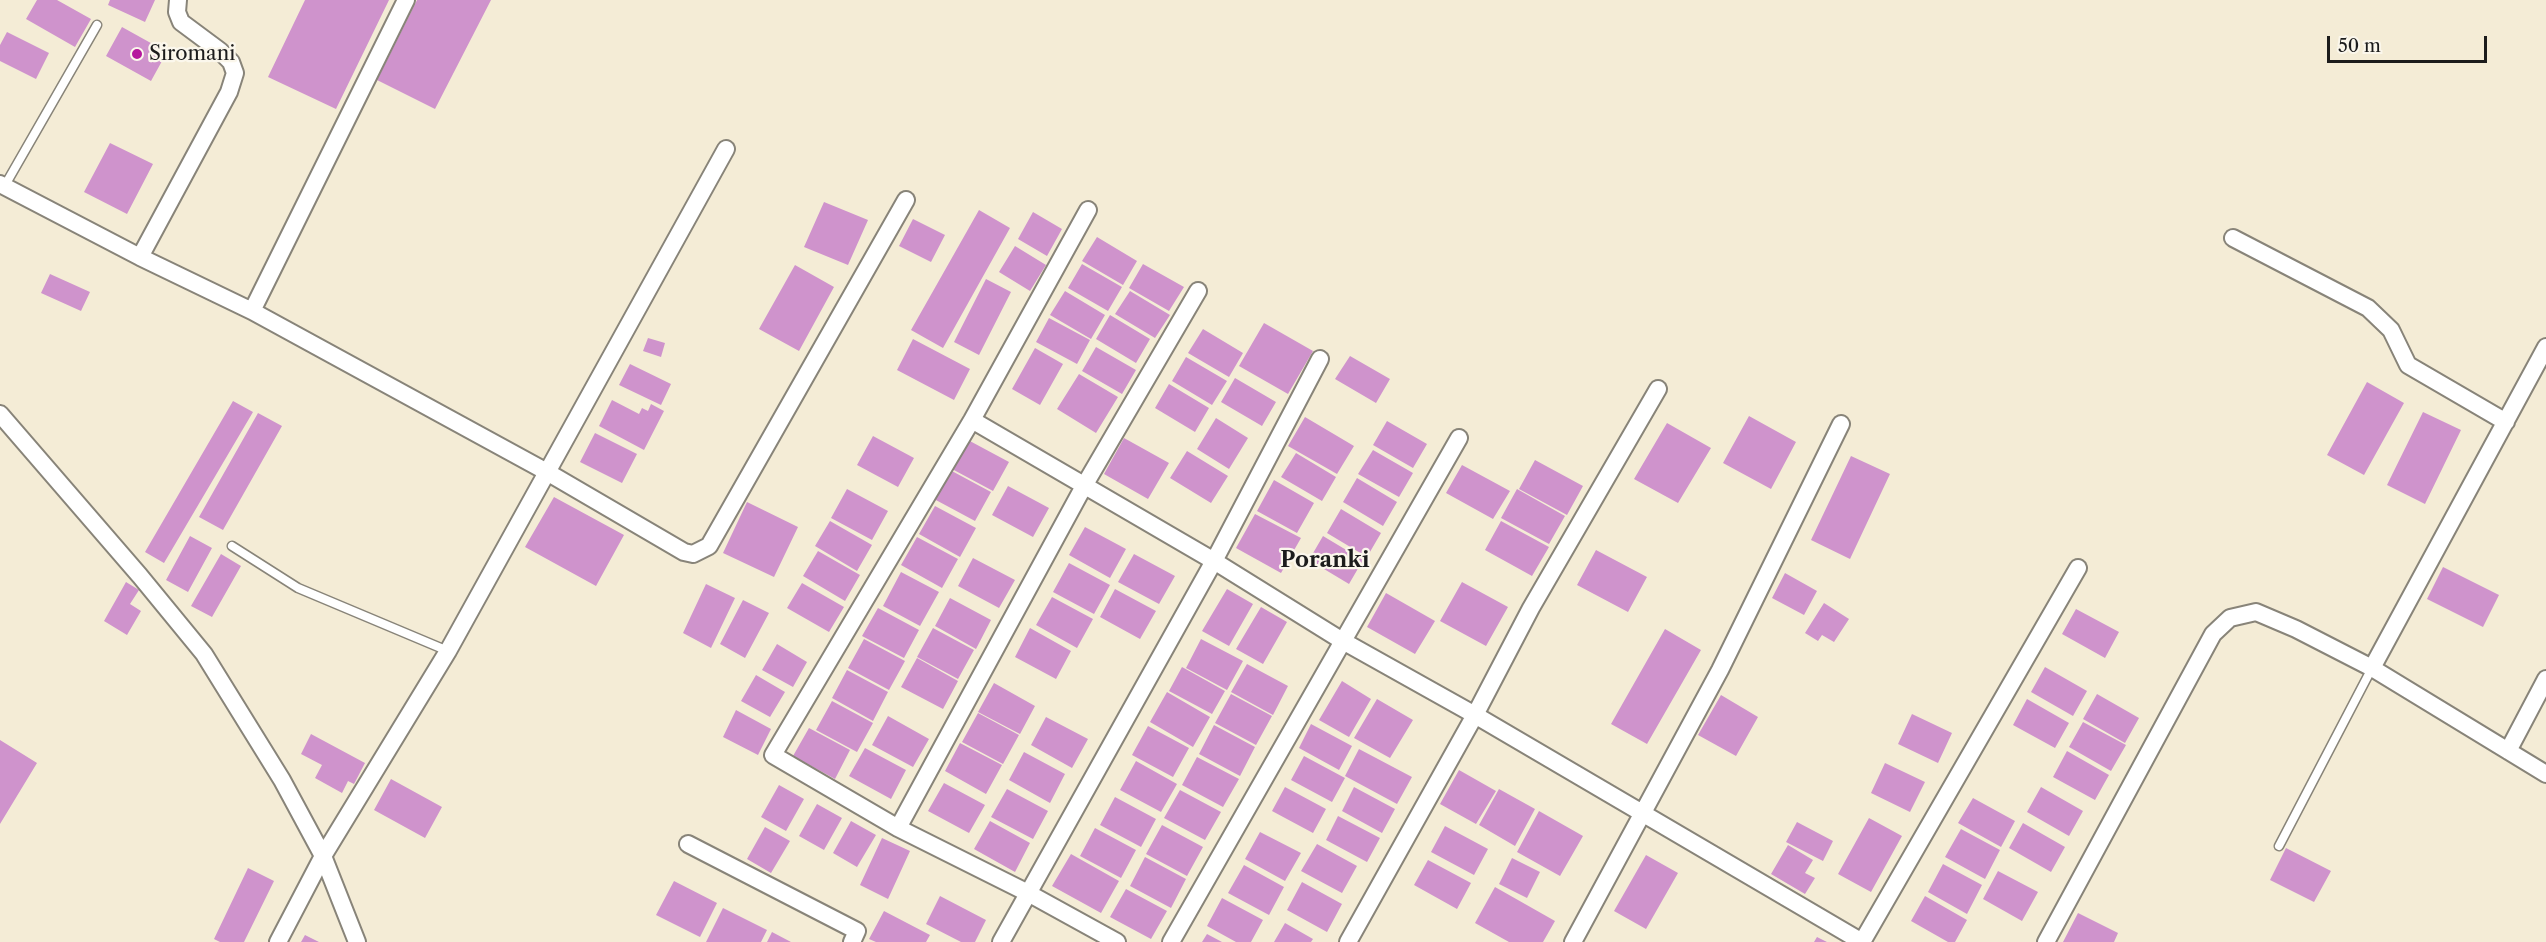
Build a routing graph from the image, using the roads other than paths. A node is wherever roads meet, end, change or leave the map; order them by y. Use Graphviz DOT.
graph roads {
  1 [pos="178,0"];
  2 [pos="406,0"];
  3 [pos="97,25"];
  4 [pos="726,149"];
  5 [pos="2,186"];
  6 [pos="906,200"];
  7 [pos="1088,210"];
  8 [pos="2233,238"];
  9 [pos="140,257"];
  10 [pos="1198,291"];
  11 [pos="252,311"];
  12 [pos="2546,347"];
  13 [pos="1320,360"];
  14 [pos="1658,389"];
  15 [pos="0,414"];
  16 [pos="972,420"];
  17 [pos="2506,422"];
  18 [pos="1841,424"];
  19 [pos="1459,438"];
  20 [pos="547,472"];
  21 [pos="1084,486"];
  22 [pos="232,546"];
  23 [pos="1214,561"];
  24 [pos="2078,568"];
  25 [pos="1341,640"];
  26 [pos="448,651"];
  27 [pos="2372,668"];
  28 [pos="2546,679"];
  29 [pos="1475,715"];
  30 [pos="2508,751"];
  31 [pos="2546,774"];
  32 [pos="1645,812"];
  33 [pos="898,828"];
  34 [pos="688,844"];
  35 [pos="2279,846"];
  36 [pos="323,856"];
  37 [pos="1028,893"];
  38 [pos="278,942"];
  39 [pos="357,942"];
  40 [pos="852,942"];
  41 [pos="1001,942"];
  42 [pos="1117,942"];
  43 [pos="1171,942"];
  44 [pos="1348,942"];
  45 [pos="1573,942"];
  46 [pos="1862,942"];
  47 [pos="2046,942"];
  1 -- 9 [label="street"];
  2 -- 11 [label="street"];
  3 -- 5 [label="lane"];
  4 -- 20 [label="street"];
  5 -- 9 [label="street"];
  6 -- 20 [label="street"];
  7 -- 16 [label="street"];
  8 -- 17 [label="street"];
  9 -- 11 [label="street"];
  10 -- 21 [label="street"];
  11 -- 20 [label="street"];
  12 -- 17 [label="street"];
  13 -- 23 [label="street"];
  14 -- 29 [label="street"];
  15 -- 36 [label="street"];
  16 -- 21 [label="street"];
  16 -- 33 [label="street"];
  17 -- 27 [label="street"];
  18 -- 32 [label="street"];
  19 -- 25 [label="street"];
  20 -- 26 [label="street"];
  21 -- 23 [label="street"];
  21 -- 33 [label="street"];
  22 -- 26 [label="lane"];
  23 -- 25 [label="street"];
  23 -- 37 [label="street"];
  24 -- 46 [label="street"];
  25 -- 29 [label="street"];
  25 -- 43 [label="street"];
  26 -- 36 [label="street"];
  27 -- 30 [label="street"];
  27 -- 35 [label="lane"];
  27 -- 47 [label="street"];
  28 -- 30 [label="street"];
  29 -- 32 [label="street"];
  29 -- 44 [label="street"];
  30 -- 31 [label="street"];
  32 -- 45 [label="street"];
  32 -- 46 [label="street"];
  33 -- 37 [label="street"];
  34 -- 40 [label="street"];
  36 -- 38 [label="street"];
  36 -- 39 [label="street"];
  37 -- 41 [label="street"];
  37 -- 42 [label="street"];
}
